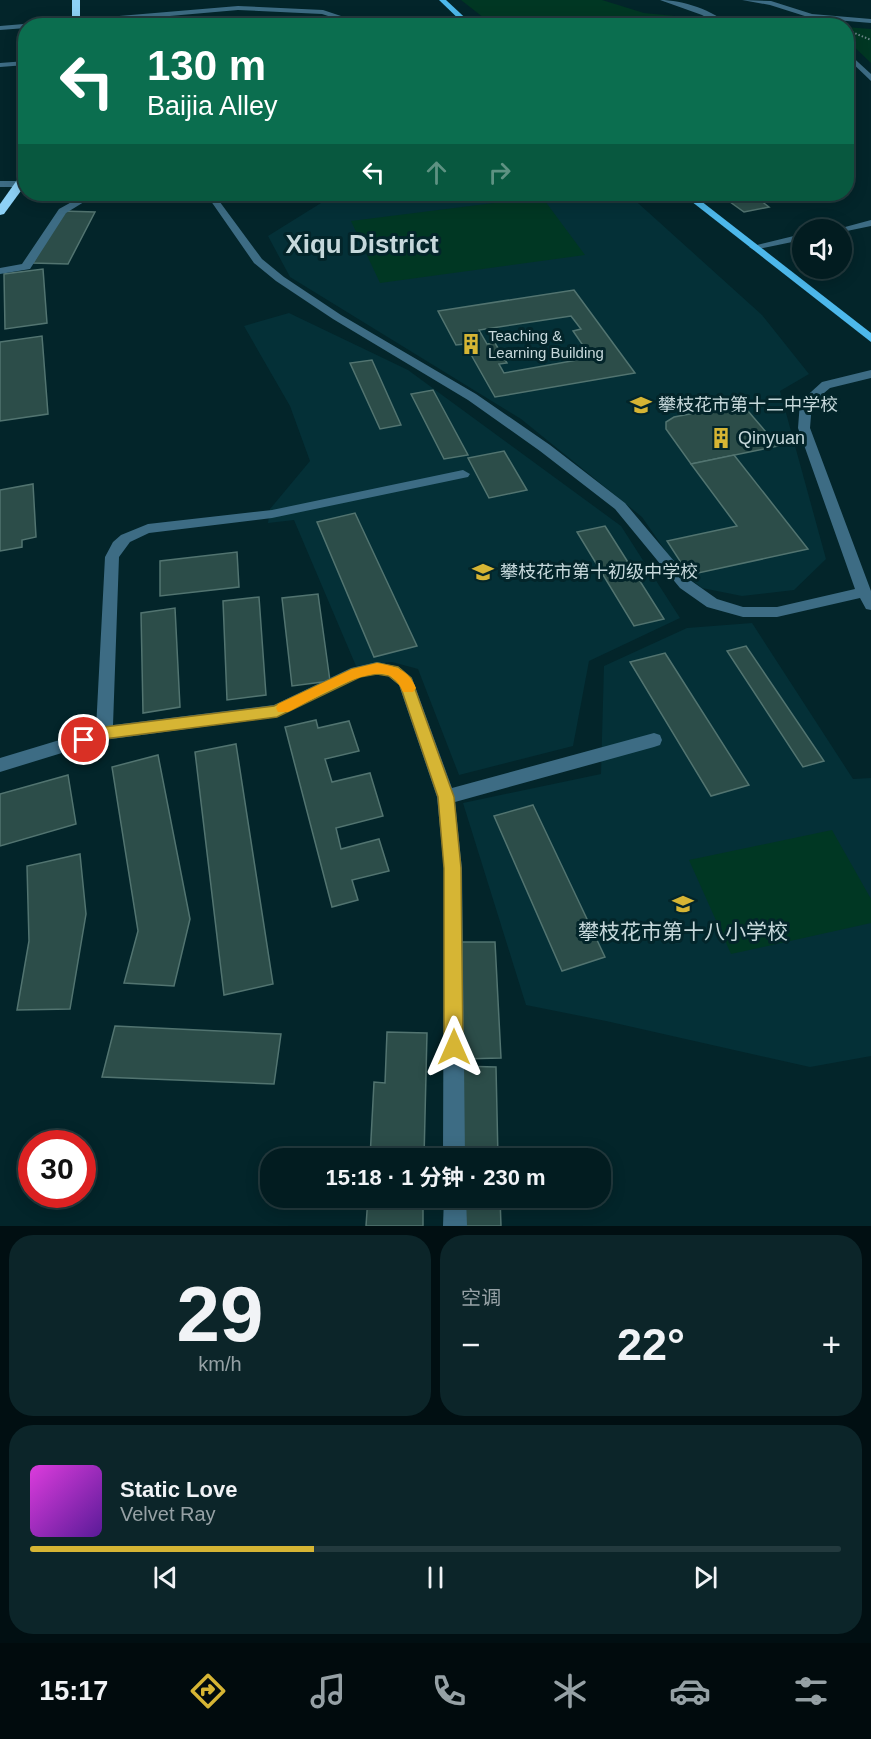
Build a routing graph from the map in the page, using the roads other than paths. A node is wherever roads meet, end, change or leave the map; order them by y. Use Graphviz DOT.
graph roads {
  1 [pos="76,0"];
  2 [pos="442,0"];
  3 [pos="663,0"];
  4 [pos="745,0"];
  5 [pos="811,16"];
  6 [pos="76,18"];
  7 [pos="136,18"];
  8 [pos="342,18"];
  9 [pos="462,18"];
  10 [pos="719,18"];
  11 [pos="835,18"];
  12 [pos="854,20"];
  13 [pos="871,21"];
  14 [pos="18,27"];
  15 [pos="0,28"];
  16 [pos="854,61"];
  17 [pos="18,64"];
  18 [pos="0,65"];
  19 [pos="870,78"];
  20 [pos="18,181"];
  21 [pos="0,184"];
  22 [pos="18,186"];
  23 [pos="80,201"];
  24 [pos="215,201"];
  25 [pos="696,201"];
  26 [pos="0,212"];
  27 [pos="871,223"];
  28 [pos="852,227"];
  29 [pos="792,239"];
  30 [pos="754,247"];
  31 [pos="0,271"];
  32 [pos="871,339"];
  33 [pos="871,374"];
  34 [pos="463,474"];
  35 [pos="867,598"];
  36 [pos="104,733"];
  37 [pos="654,740"];
  38 [pos="0,765"];
  39 [pos="446,797"];
  40 [pos="454,1148"];
  41 [pos="455,1208"];
  42 [pos="455,1226"];
  1 -- 6 [label="highway"];
  2 -- 9 [label="main road"];
  3 -- 10 [label="street"];
  4 -- 5 [label="street"];
  5 -- 11 [label="street"];
  7 -- 8 [label="street"];
  12 -- 13 [label="street"];
  14 -- 15 [label="street"];
  16 -- 19 [label="street"];
  17 -- 18 [label="street"];
  20 -- 21 [label="street"];
  22 -- 26 [label="highway"];
  23 -- 31 [label="street"];
  24 -- 35 [label="street"];
  25 -- 30 [label="main road"];
  27 -- 28 [label="street"];
  29 -- 30 [label="street"];
  30 -- 32 [label="main road"];
  33 -- 35 [label="street"];
  34 -- 36 [label="street"];
  36 -- 38 [label="street"];
  36 -- 39 [label="street"];
  37 -- 39 [label="street"];
  39 -- 40 [label="street"];
  41 -- 42 [label="street"];
}
